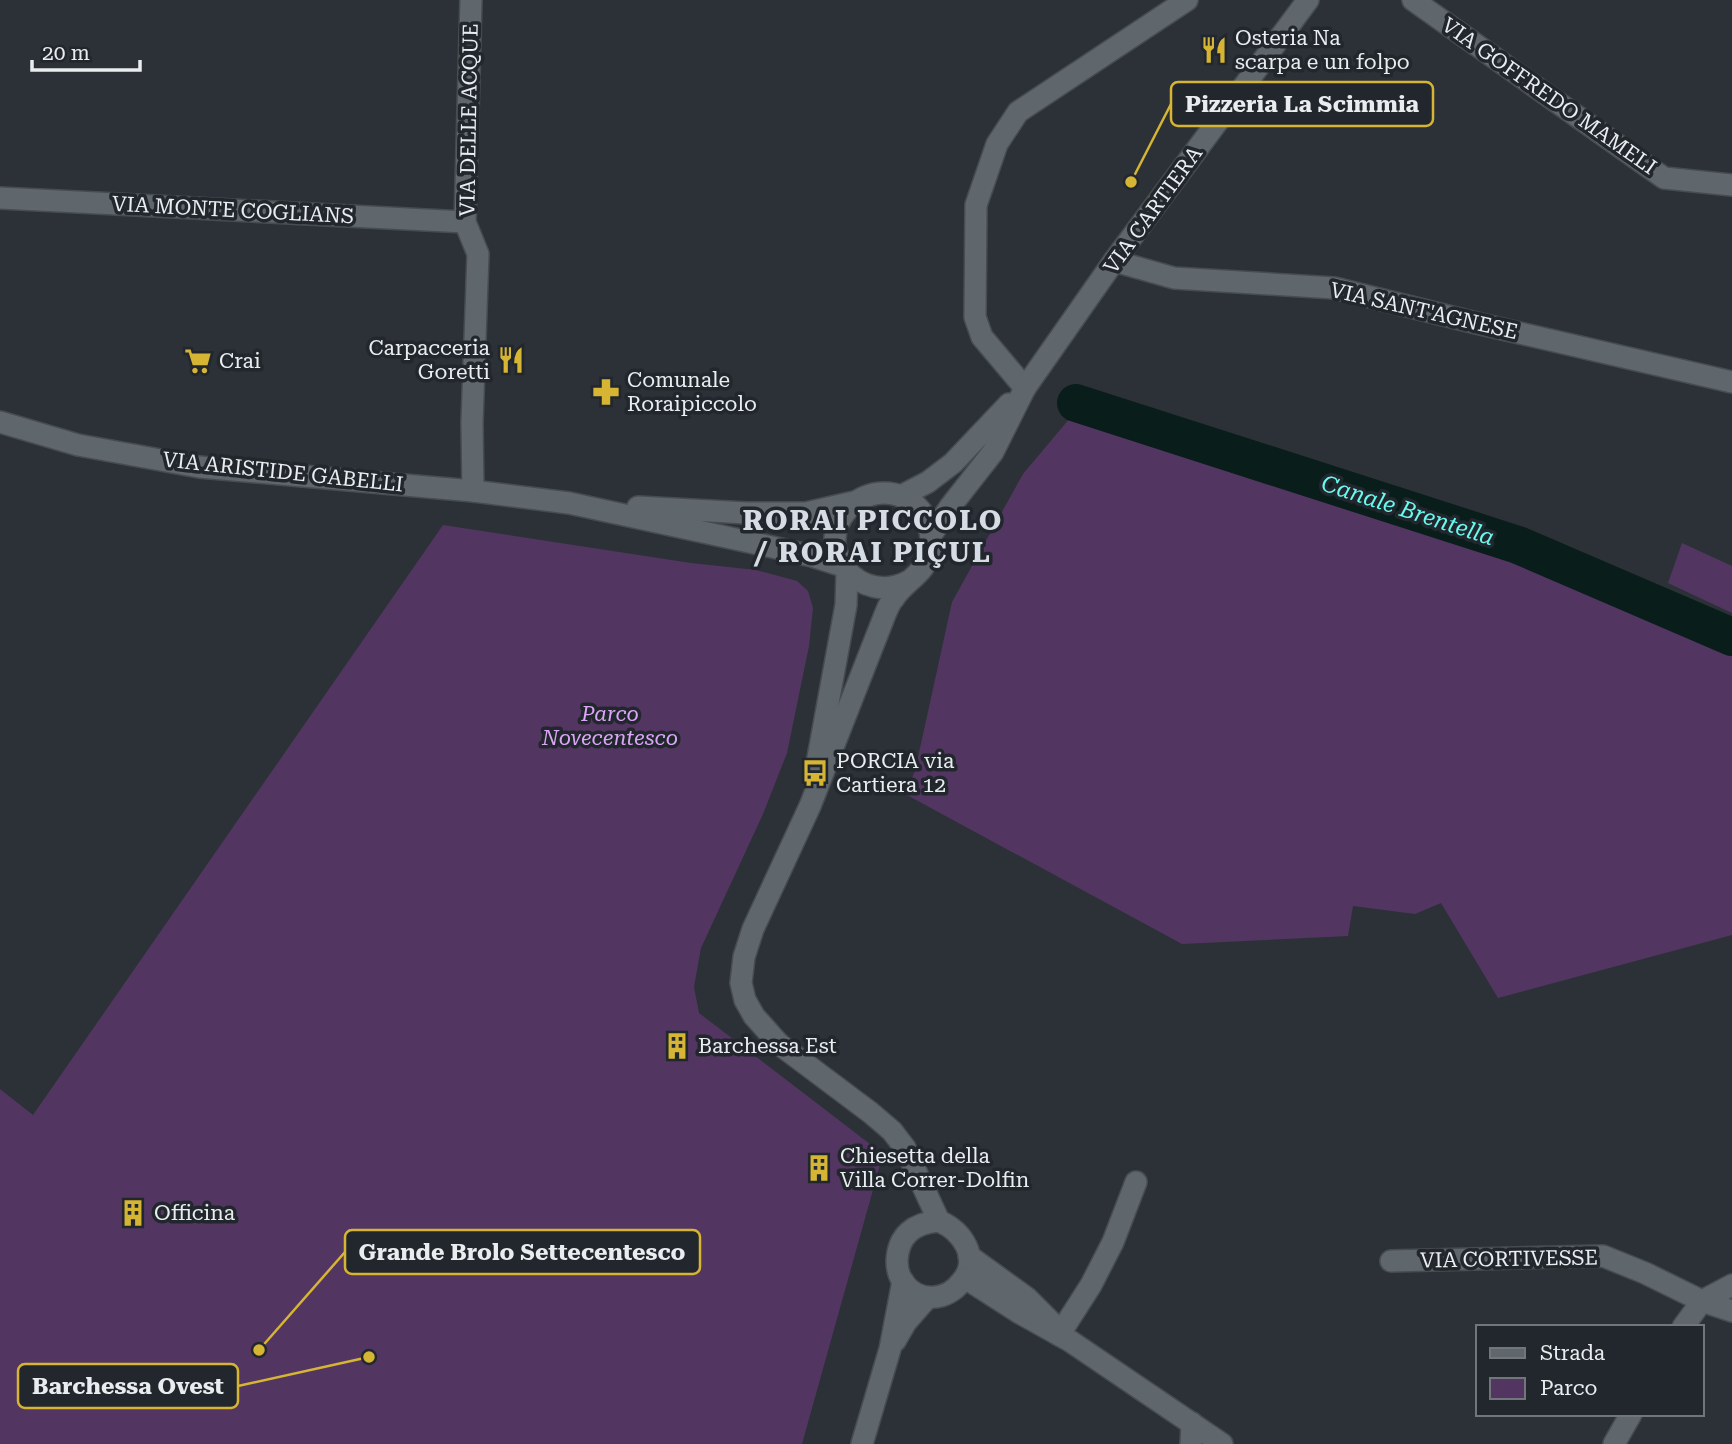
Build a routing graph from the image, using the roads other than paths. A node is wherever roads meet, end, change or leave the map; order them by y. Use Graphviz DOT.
graph roads {
  1 [pos="471,0"];
  2 [pos="1187,0"];
  3 [pos="1308,0"];
  4 [pos="1413,0"];
  5 [pos="1732,186"];
  6 [pos="0,198"];
  7 [pos="465,222"];
  8 [pos="1114,261"];
  9 [pos="1732,382"];
  10 [pos="1025,388"];
  11 [pos="0,422"];
  12 [pos="473,491"];
  13 [pos="901,496"];
  14 [pos="855,502"];
  15 [pos="569,503"];
  16 [pos="931,535"];
  17 [pos="845,569"];
  18 [pos="909,581"];
  19 [pos="810,806"];
  20 [pos="915,1169"];
  21 [pos="1136,1182"];
  22 [pos="939,1222"];
  23 [pos="915,1227"];
  24 [pos="969,1256"];
  25 [pos="1391,1261"];
  26 [pos="965,1278"];
  27 [pos="903,1281"];
  28 [pos="1732,1285"];
  29 [pos="927,1298"];
  30 [pos="1702,1301"];
  31 [pos="1732,1311"];
  32 [pos="1684,1325"];
  33 [pos="1063,1336"];
  34 [pos="890,1349"];
  35 [pos="1630,1416"];
  36 [pos="1191,1434"];
  37 [pos="862,1444"];
  38 [pos="1222,1444"];
  39 [pos="1614,1444"];
  1 -- 7 [label="main road, VIA DELLE ACQUE"];
  2 -- 10 [label="main road"];
  3 -- 8 [label="main road, VIA CARTIERA"];
  4 -- 5 [label="main road, VIA GOFFREDO MAMELI"];
  6 -- 7 [label="main road, VIA MONTE COGLIANS"];
  7 -- 12 [label="main road, VIA DELLE ACQUE"];
  8 -- 9 [label="main road, VIA SANT'AGNESE"];
  8 -- 10 [label="main road, VIA CARTIERA"];
  10 -- 13 [label="main road, VIA CARTIERA"];
  10 -- 16 [label="main road, VIA CARTIERA"];
  11 -- 12 [label="main road, VIA ARISTIDE GABELLI"];
  12 -- 15 [label="main road, VIA ARISTIDE GABELLI"];
  13 -- 14 [label="main road"];
  13 -- 16 [label="main road"];
  14 -- 15 [label="main road, VIA ARISTIDE GABELLI"];
  14 -- 17 [label="main road, VIA CARTIERA"];
  15 -- 17 [label="main road, VIA ARISTIDE GABELLI"];
  16 -- 18 [label="main road, VIA CARTIERA"];
  17 -- 18 [label="main road"];
  17 -- 19 [label="main road, VIA CARTIERA"];
  18 -- 19 [label="main road, VIA CARTIERA"];
  19 -- 20 [label="main road, VIA CARTIERA"];
  20 -- 22 [label="main road, VIA CARTIERA"];
  20 -- 23 [label="main road"];
  21 -- 33 [label="main road"];
  22 -- 23 [label="main road"];
  22 -- 24 [label="main road"];
  23 -- 27 [label="main road"];
  24 -- 26 [label="main road"];
  24 -- 33 [label="main road"];
  25 -- 30 [label="main road, VIA CORTIVESSE"];
  26 -- 29 [label="main road"];
  26 -- 33 [label="main road"];
  27 -- 29 [label="main road"];
  27 -- 34 [label="main road"];
  28 -- 30 [label="main road"];
  29 -- 34 [label="main road"];
  30 -- 31 [label="main road, VIA CORTIVESSE"];
  30 -- 32 [label="main road"];
  33 -- 36 [label="main road"];
  34 -- 37 [label="main road"];
  35 -- 39 [label="main road"];
  36 -- 38 [label="main road"];
}
